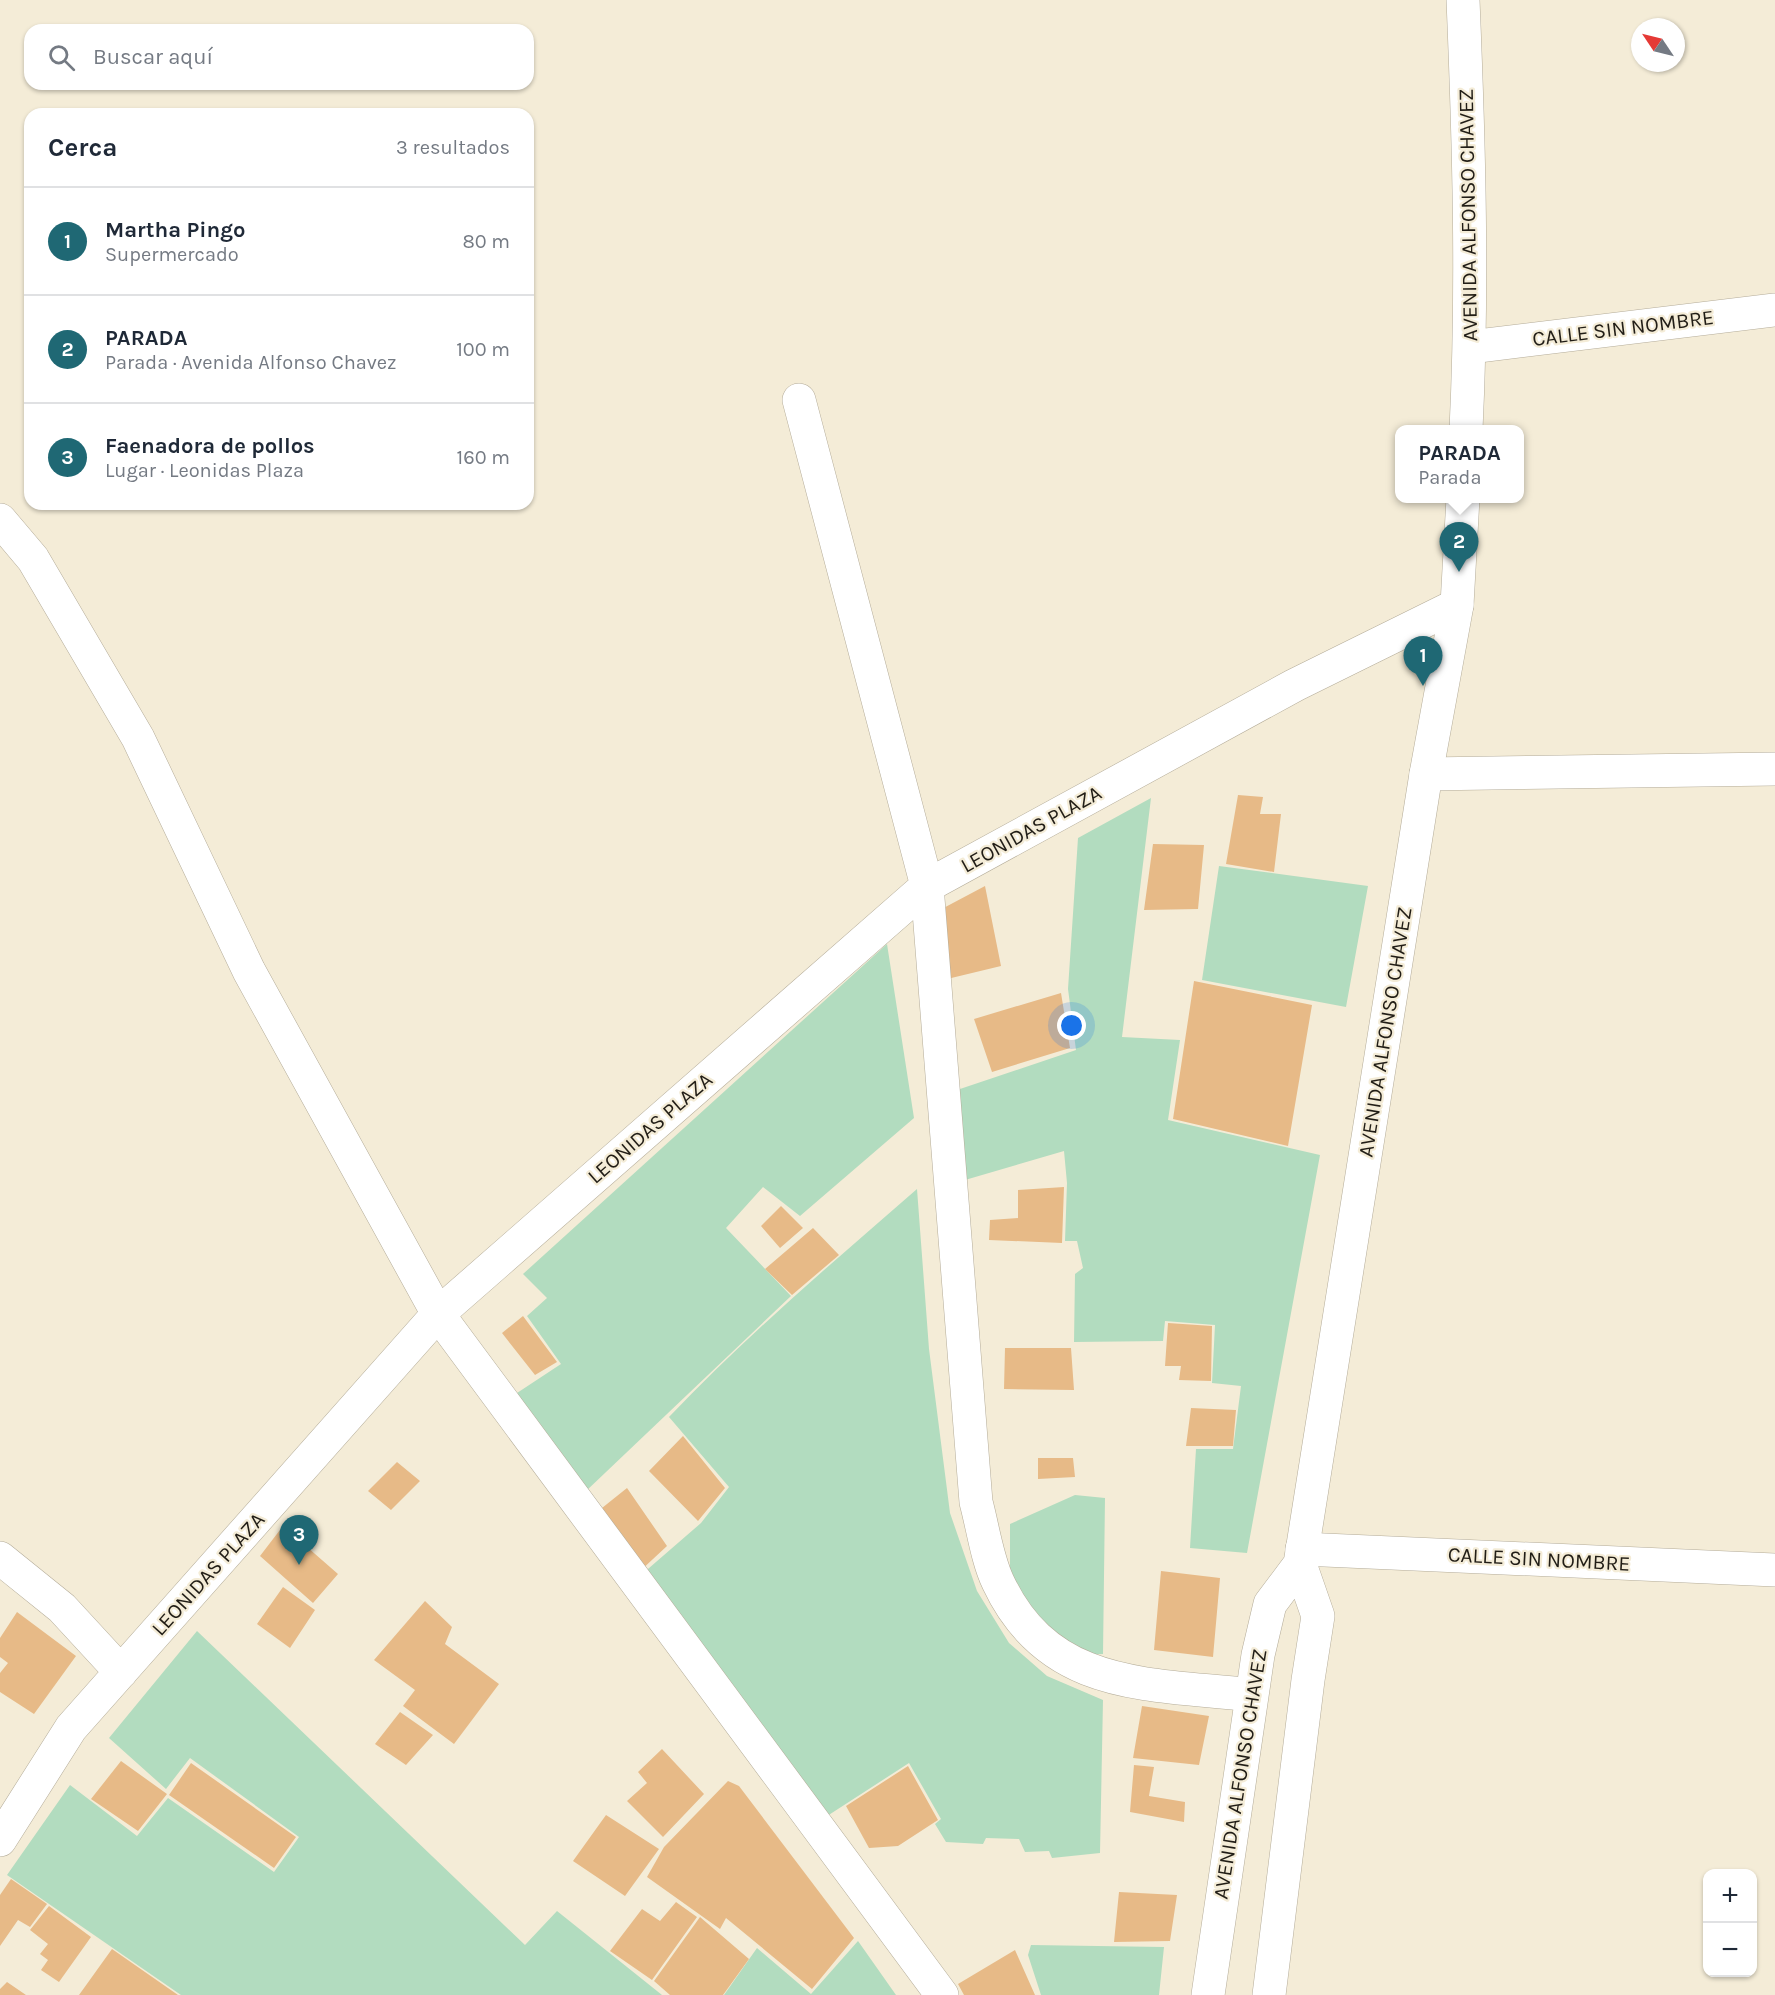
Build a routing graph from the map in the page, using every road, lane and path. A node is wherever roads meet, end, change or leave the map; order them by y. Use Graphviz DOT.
graph roads {
  1 [pos="1463,0"];
  2 [pos="1775,310"];
  3 [pos="1470,347"];
  4 [pos="799,400"];
  5 [pos="1466,425"];
  6 [pos="1462,503"];
  7 [pos="0,520"];
  8 [pos="1457,605"];
  9 [pos="1775,769"];
  10 [pos="1426,774"];
  11 [pos="927,886"];
  12 [pos="438,1314"];
  13 [pos="1301,1556"];
  14 [pos="0,1558"];
  15 [pos="1775,1570"];
  16 [pos="121,1672"];
  17 [pos="1251,1695"];
  18 [pos="0,1840"];
  19 [pos="942,1995"];
  20 [pos="1208,1995"];
  21 [pos="1269,1995"];
  1 -- 3 [label="street, AVENIDA ALFONSO CHAVEZ"];
  2 -- 3 [label="street, CALLE SIN NOMBRE"];
  3 -- 5 [label="street, AVENIDA ALFONSO CHAVEZ"];
  4 -- 11 [label="street"];
  6 -- 8 [label="street, AVENIDA ALFONSO CHAVEZ"];
  7 -- 12 [label="street"];
  8 -- 10 [label="street, AVENIDA ALFONSO CHAVEZ"];
  8 -- 11 [label="street, LEONIDAS PLAZA"];
  9 -- 10 [label="street"];
  10 -- 13 [label="street, AVENIDA ALFONSO CHAVEZ"];
  11 -- 12 [label="street, LEONIDAS PLAZA"];
  11 -- 17 [label="street"];
  12 -- 16 [label="street, LEONIDAS PLAZA"];
  12 -- 19 [label="street"];
  13 -- 15 [label="street, CALLE SIN NOMBRE"];
  13 -- 17 [label="street, AVENIDA ALFONSO CHAVEZ"];
  13 -- 21 [label="street, AVENIDA ALFONSO CHAVEZ"];
  14 -- 16 [label="street"];
  16 -- 18 [label="street, LEONIDAS PLAZA"];
  17 -- 20 [label="street, AVENIDA ALFONSO CHAVEZ"];
}
